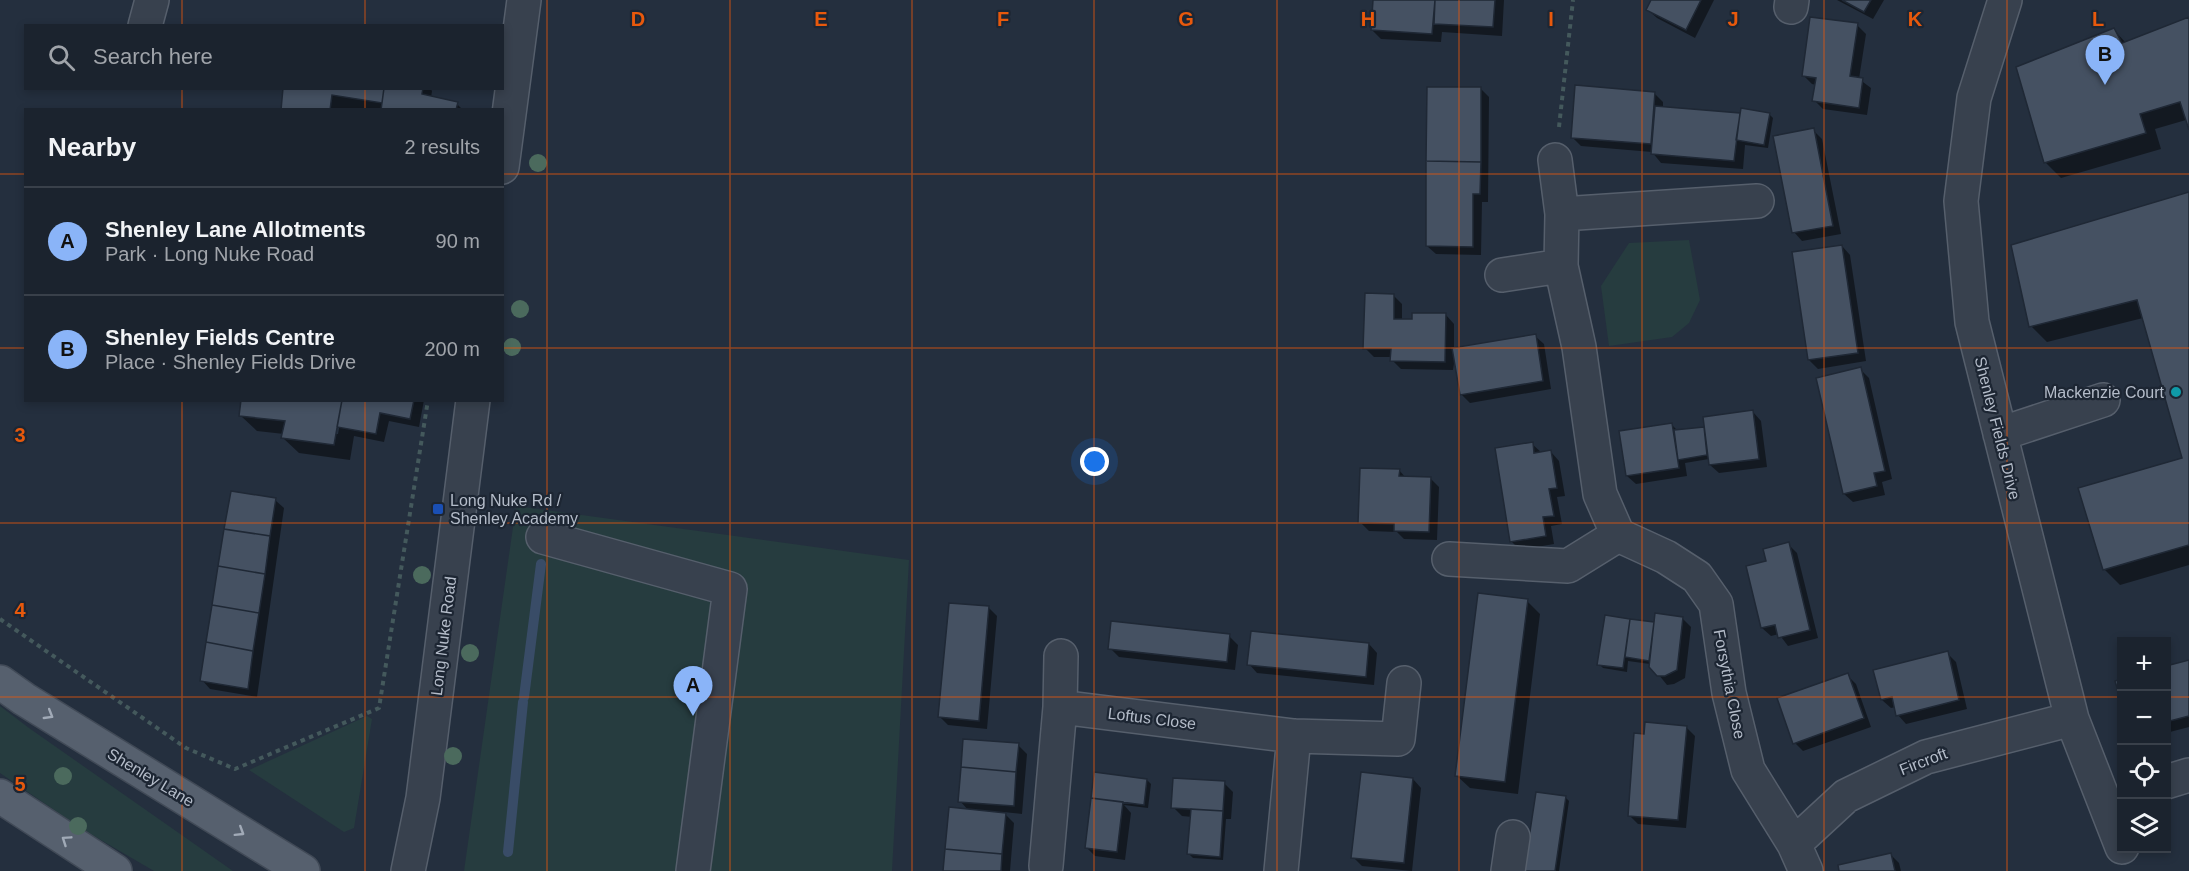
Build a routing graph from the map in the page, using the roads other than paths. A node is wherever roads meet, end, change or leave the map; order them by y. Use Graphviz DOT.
graph roads {
  1 [pos="152,0"];
  2 [pos="524,0"];
  3 [pos="2005,0"];
  4 [pos="146,24"];
  5 [pos="504,152"];
  6 [pos="1555,160"];
  7 [pos="1757,201"];
  8 [pos="1562,214"];
  9 [pos="1561,266"];
  10 [pos="1502,275"];
  11 [pos="2103,400"];
  12 [pos="473,402"];
  13 [pos="2000,434"];
  14 [pos="1618,535"];
  15 [pos="543,537"];
  16 [pos="1449,559"];
  17 [pos="1062,656"];
  18 [pos="0,682"];
  19 [pos="1404,683"];
  20 [pos="1060,707"];
  21 [pos="2072,719"];
  22 [pos="1294,736"];
  23 [pos="2189,775"];
  24 [pos="2171,780"];
  25 [pos="0,796"];
  26 [pos="2112,797"];
  27 [pos="2117,822"];
  28 [pos="1513,837"];
  29 [pos="2124,853"];
  30 [pos="1800,857"];
  31 [pos="1046,866"];
  32 [pos="103,868"];
  33 [pos="303,871"];
  34 [pos="408,871"];
  35 [pos="693,871"];
  36 [pos="1281,871"];
  37 [pos="1508,871"];
  38 [pos="2131,871"];
  1 -- 4 [label="street"];
  2 -- 5 [label="street"];
  3 -- 13 [label="street, Shenley Fields Drive"];
  6 -- 8 [label="street"];
  7 -- 8 [label="street"];
  8 -- 9 [label="street"];
  9 -- 10 [label="street"];
  9 -- 14 [label="street"];
  11 -- 13 [label="street"];
  12 -- 34 [label="street, Long Nuke Road"];
  13 -- 21 [label="street, Shenley Fields Drive"];
  14 -- 16 [label="street"];
  14 -- 30 [label="street, Forsythia Close"];
  15 -- 35 [label="street"];
  17 -- 20 [label="street"];
  18 -- 33 [label="main road, Shenley Lane, one-way"];
  19 -- 22 [label="street, Loftus Close"];
  20 -- 22 [label="street, Loftus Close"];
  20 -- 31 [label="street"];
  21 -- 26 [label="street, Shenley Fields Drive"];
  21 -- 30 [label="street, Fircroft"];
  22 -- 36 [label="street"];
  23 -- 24 [label="street"];
  32 -- 25 [label="main road, one-way"];
  26 -- 27 [label="street, Shenley Fields Drive"];
  28 -- 37 [label="street"];
  29 -- 38 [label="street, Shenley Fields Drive"];
}
